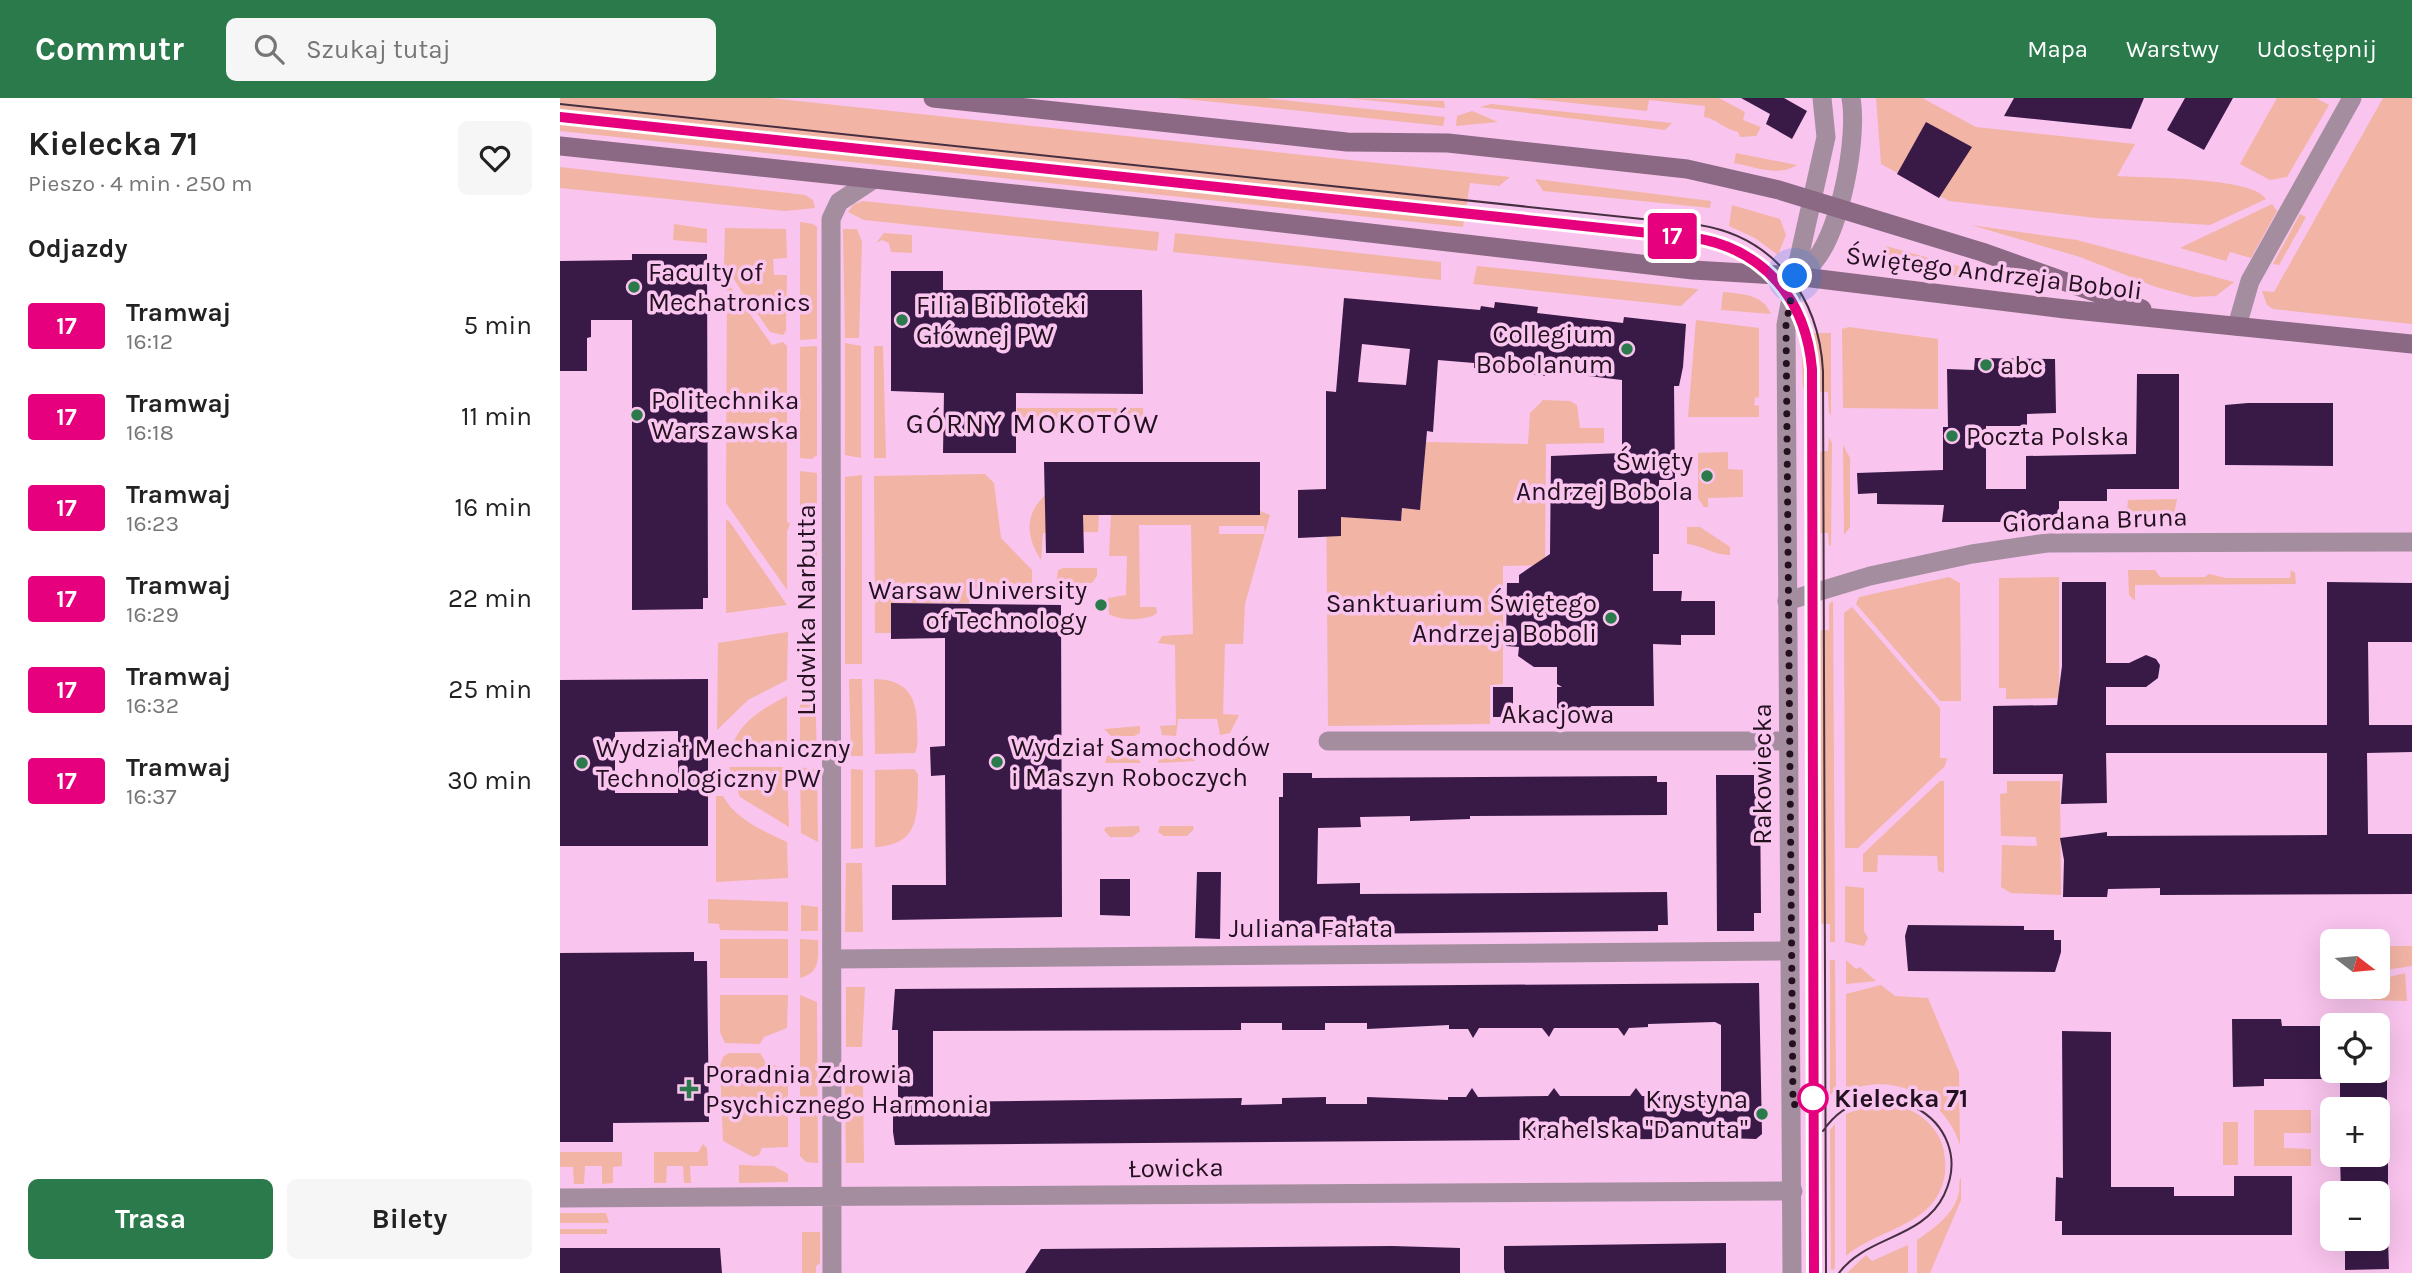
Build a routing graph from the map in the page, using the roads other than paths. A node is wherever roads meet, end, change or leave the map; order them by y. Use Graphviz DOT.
graph roads {
  1 [pos="933,98"];
  2 [pos="1822,98"];
  3 [pos="1851,98"];
  4 [pos="2352,98"];
  5 [pos="560,146"];
  6 [pos="874,179"];
  7 [pos="1813,201"];
  8 [pos="1837,209"];
  9 [pos="1795,276"];
  10 [pos="2170,319"];
  11 [pos="2237,326"];
  12 [pos="2412,344"];
  13 [pos="2412,542"];
  14 [pos="1787,601"];
  15 [pos="1788,740"];
  16 [pos="1328,741"];
  17 [pos="1790,951"];
  18 [pos="833,960"];
  19 [pos="1793,1191"];
  20 [pos="832,1196"];
  21 [pos="560,1198"];
  22 [pos="832,1273"];
  23 [pos="1793,1273"];
  1 -- 7 [label="main road, Świętego Andrzeja Boboli"];
  2 -- 7 [label="street, Rakowiecka"];
  3 -- 8 [label="street"];
  4 -- 11 [label="street"];
  5 -- 6 [label="main road, Świętego Andrzeja Boboli"];
  6 -- 9 [label="main road, Świętego Andrzeja Boboli"];
  6 -- 18 [label="street, Ludwika Narbutta"];
  7 -- 8 [label="main road, Świętego Andrzeja Boboli"];
  7 -- 9 [label="street, Rakowiecka"];
  8 -- 9 [label="street"];
  8 -- 10 [label="main road, Świętego Andrzeja Boboli"];
  9 -- 10 [label="main road, Świętego Andrzeja Boboli"];
  9 -- 14 [label="street, Rakowiecka"];
  10 -- 11 [label="main road, Świętego Andrzeja Boboli"];
  11 -- 12 [label="main road, Świętego Andrzeja Boboli"];
  13 -- 14 [label="street, Giordana Bruna"];
  14 -- 15 [label="street, Rakowiecka"];
  15 -- 16 [label="street, Akacjowa"];
  15 -- 17 [label="street, Rakowiecka"];
  17 -- 18 [label="street, Juliana Fałata"];
  17 -- 19 [label="street, Rakowiecka"];
  18 -- 20 [label="street, Ludwika Narbutta"];
  19 -- 20 [label="street, Łowicka"];
  19 -- 23 [label="street, Rakowiecka"];
  20 -- 21 [label="street, Łowicka"];
  20 -- 22 [label="street, Ludwika Narbutta"];
}
